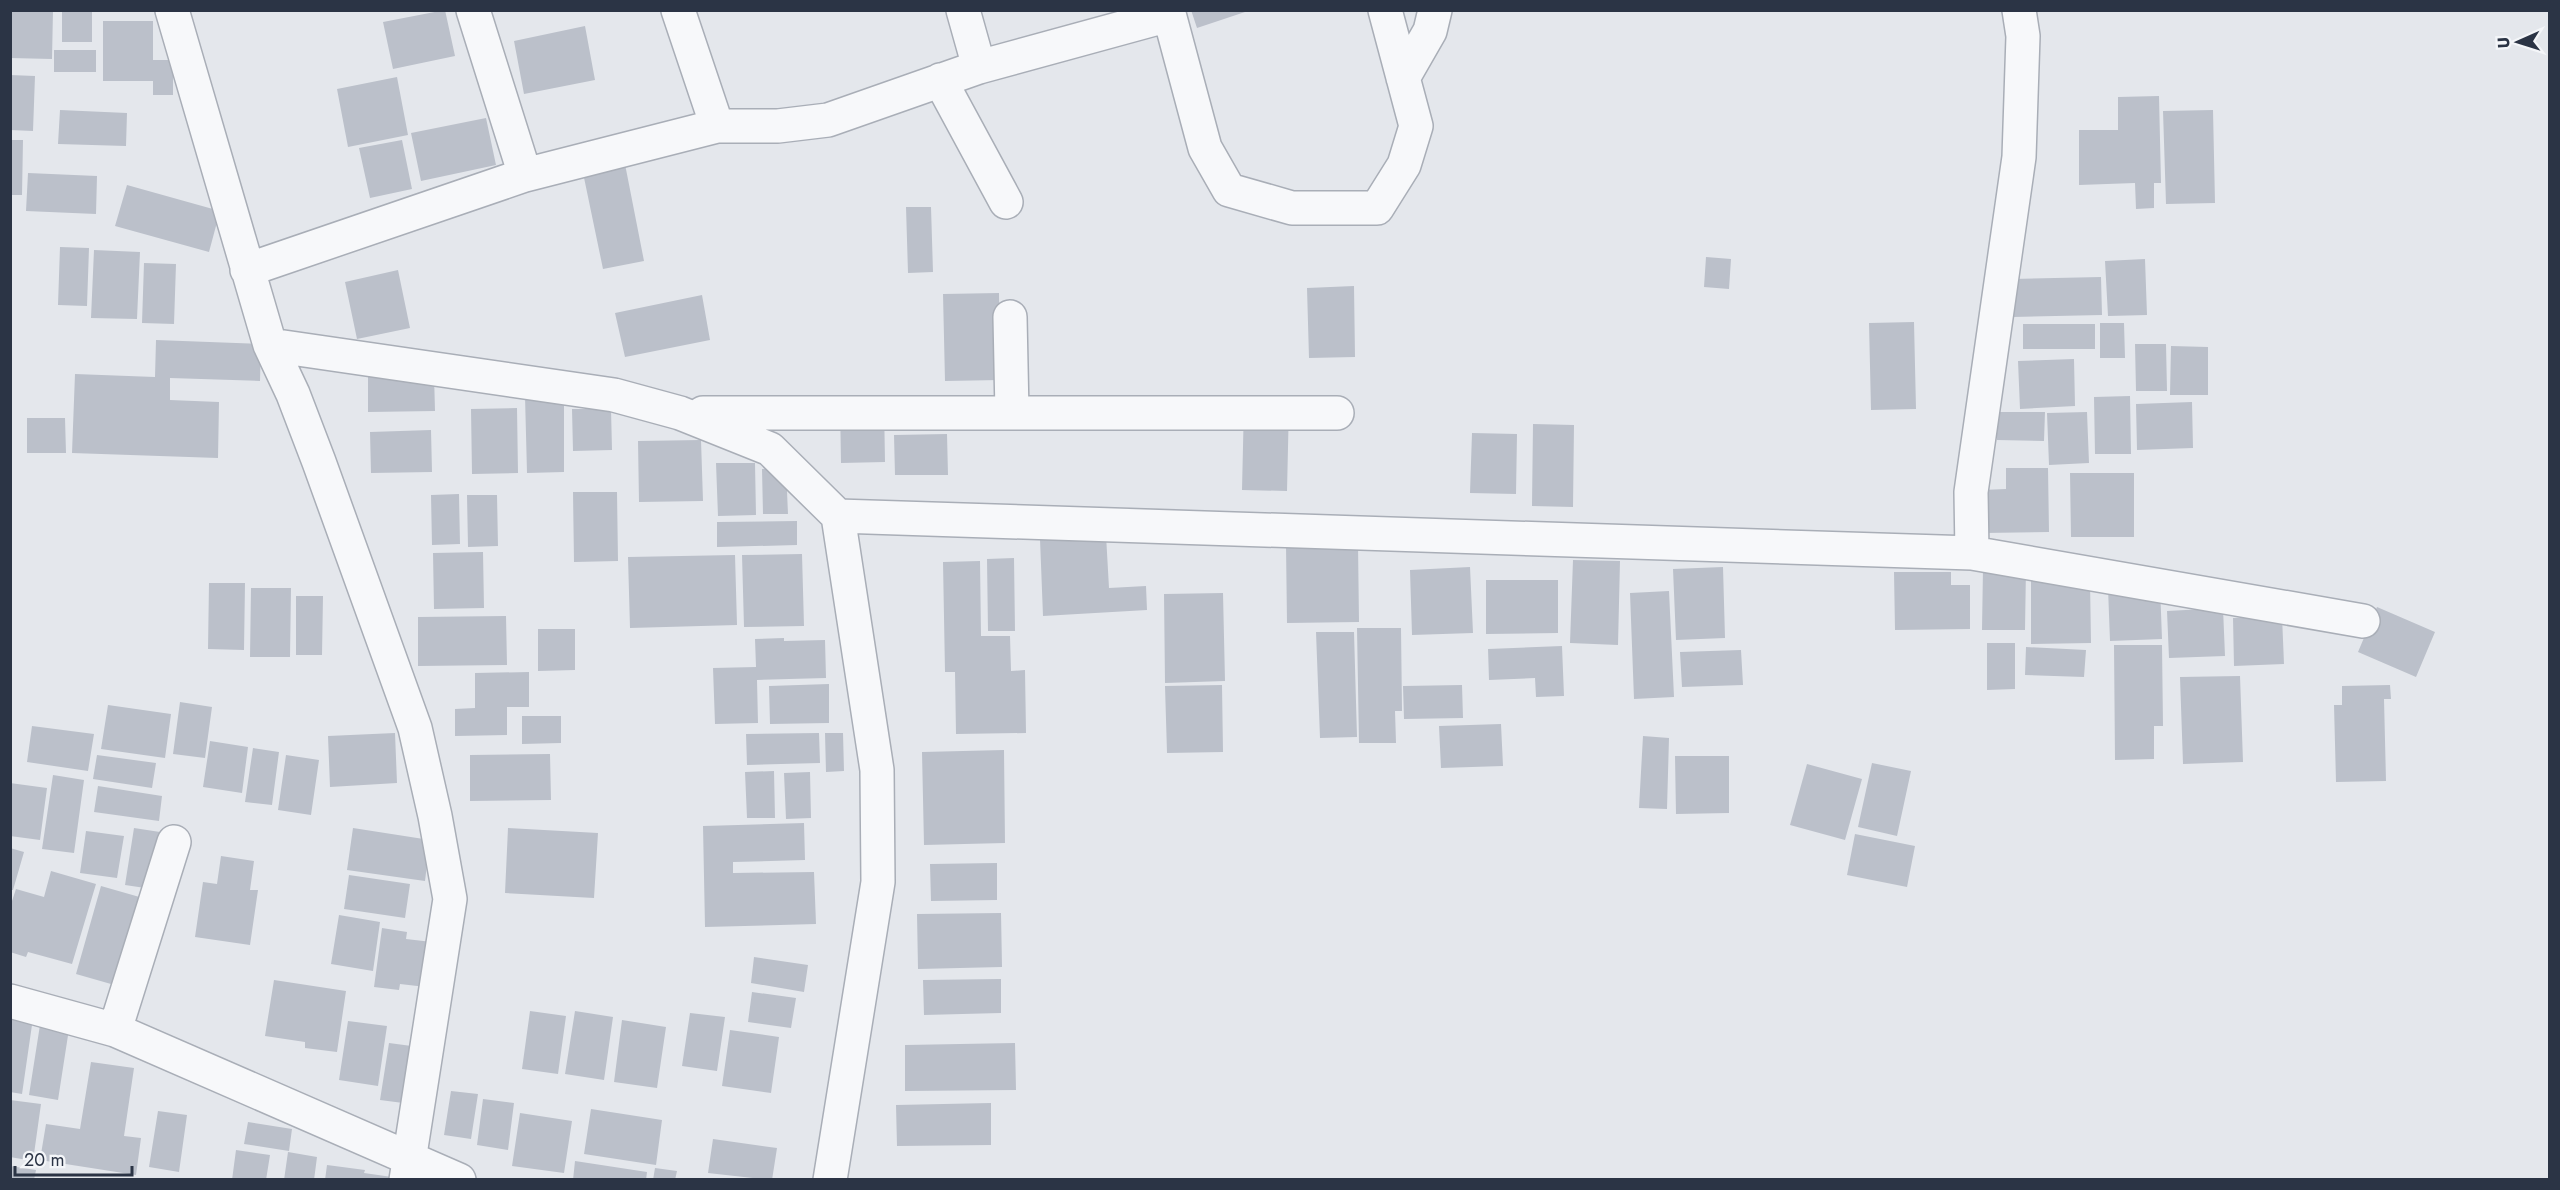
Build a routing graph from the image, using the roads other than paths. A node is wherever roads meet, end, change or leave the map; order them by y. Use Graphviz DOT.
graph roads {
  1 [pos="473,10"];
  2 [pos="678,10"];
  3 [pos="963,10"];
  4 [pos="1385,10"];
  5 [pos="1435,10"];
  6 [pos="2019,10"];
  7 [pos="166,12"];
  8 [pos="1168,13"];
  9 [pos="979,67"];
  10 [pos="1403,78"];
  11 [pos="940,80"];
  12 [pos="717,126"];
  13 [pos="525,176"];
  14 [pos="1006,202"];
  15 [pos="248,270"];
  16 [pos="1010,317"];
  17 [pos="270,345"];
  18 [pos="680,413"];
  19 [pos="1337,413"];
  20 [pos="1012,414"];
  21 [pos="838,516"];
  22 [pos="1972,553"];
  23 [pos="2363,621"];
  24 [pos="174,842"];
  25 [pos="10,1001"];
  26 [pos="115,1030"];
  27 [pos="408,1169"];
  28 [pos="459,1179"];
  29 [pos="830,1179"];
  1 -- 13 [label="street"];
  2 -- 12 [label="street"];
  3 -- 9 [label="street"];
  4 -- 10 [label="street"];
  5 -- 10 [label="street"];
  6 -- 22 [label="street"];
  7 -- 15 [label="street"];
  8 -- 9 [label="street"];
  8 -- 10 [label="street"];
  9 -- 11 [label="street"];
  11 -- 12 [label="street"];
  11 -- 14 [label="street"];
  12 -- 13 [label="street"];
  13 -- 15 [label="street"];
  15 -- 17 [label="street"];
  16 -- 20 [label="street"];
  17 -- 18 [label="street"];
  17 -- 27 [label="street"];
  18 -- 20 [label="street"];
  18 -- 21 [label="street"];
  19 -- 20 [label="street"];
  21 -- 22 [label="street"];
  21 -- 29 [label="street"];
  22 -- 23 [label="street"];
  24 -- 26 [label="street"];
  25 -- 26 [label="street"];
  26 -- 27 [label="street"];
  27 -- 28 [label="street"];
}
